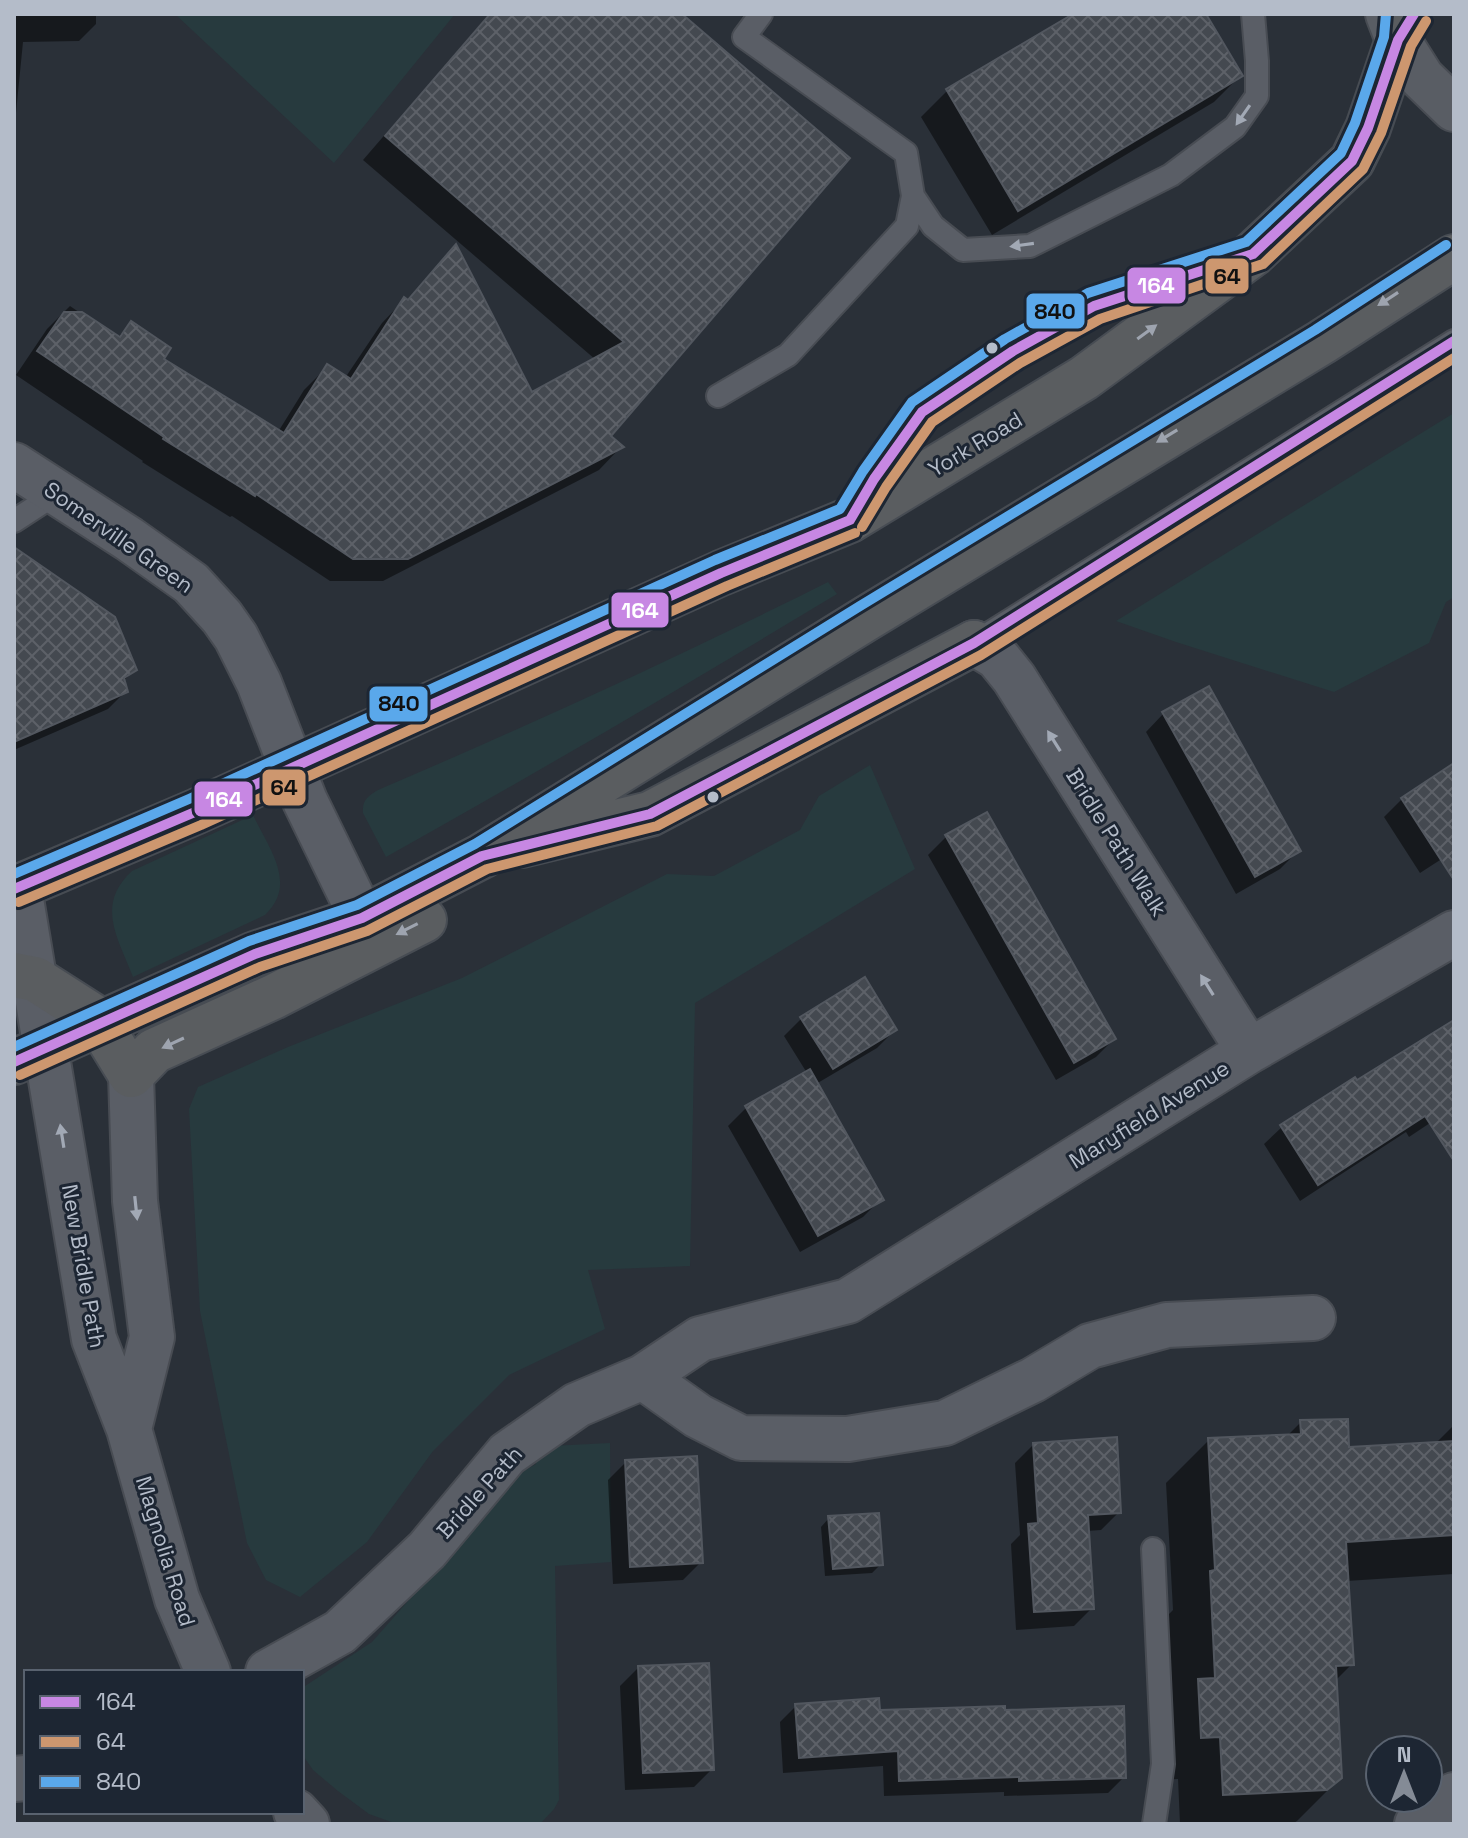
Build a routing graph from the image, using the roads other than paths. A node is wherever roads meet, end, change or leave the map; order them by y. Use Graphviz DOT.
graph roads {
  1 [pos="761,14"];
  2 [pos="1253,14"];
  3 [pos="1400,20"];
  4 [pos="1454,109"];
  5 [pos="913,196"];
  6 [pos="1253,254"];
  7 [pos="1454,257"];
  8 [pos="1454,341"];
  9 [pos="718,396"];
  10 [pos="14,465"];
  11 [pos="57,493"];
  12 [pos="850,520"];
  13 [pos="14,521"];
  14 [pos="974,643"];
  15 [pos="292,767"];
  16 [pos="482,856"];
  17 [pos="16,888"];
  18 [pos="362,918"];
  19 [pos="1454,933"];
  20 [pos="24,977"];
  21 [pos="100,1024"];
  22 [pos="1249,1051"];
  23 [pos="31,1055"];
  24 [pos="131,1075"];
  25 [pos="848,1301"];
  26 [pos="1313,1318"];
  27 [pos="643,1377"];
  28 [pos="129,1429"];
  29 [pos="1153,1549"];
  30 [pos="207,1670"];
  31 [pos="272,1670"];
  32 [pos="1454,1795"];
  33 [pos="1154,1824"];
  34 [pos="1417,1824"];
  1 -- 5 [label="lane"];
  2 -- 5 [label="lane, one-way"];
  3 -- 4 [label="street"];
  3 -- 6 [label="highway, York Road"];
  5 -- 9 [label="lane"];
  12 -- 6 [label="highway, York Road, one-way"];
  6 -- 12 [label="lane"];
  7 -- 16 [label="highway, one-way"];
  8 -- 14 [label="lane"];
  10 -- 11 [label="street, Somerville Green"];
  11 -- 13 [label="lane"];
  11 -- 15 [label="street, Somerville Green"];
  12 -- 15 [label="highway, York Road"];
  14 -- 16 [label="highway"];
  22 -- 14 [label="street, Bridle Path Walk, one-way"];
  15 -- 17 [label="highway, York Road"];
  15 -- 18 [label="street, Somerville Green"];
  16 -- 18 [label="highway"];
  16 -- 24 [label="highway, one-way"];
  17 -- 20 [label="street, New Bridle Path"];
  18 -- 21 [label="highway"];
  19 -- 22 [label="street, Maryfield Avenue"];
  20 -- 21 [label="highway"];
  20 -- 23 [label="street, New Bridle Path"];
  21 -- 23 [label="highway"];
  21 -- 24 [label="highway"];
  22 -- 25 [label="street, Maryfield Avenue"];
  28 -- 23 [label="street, New Bridle Path, one-way"];
  24 -- 28 [label="street, one-way"];
  25 -- 27 [label="street, Bridle Path"];
  26 -- 27 [label="street"];
  27 -- 31 [label="street, Bridle Path"];
  28 -- 30 [label="street, Magnolia Road"];
  29 -- 33 [label="lane"];
  32 -- 34 [label="street"];
}
